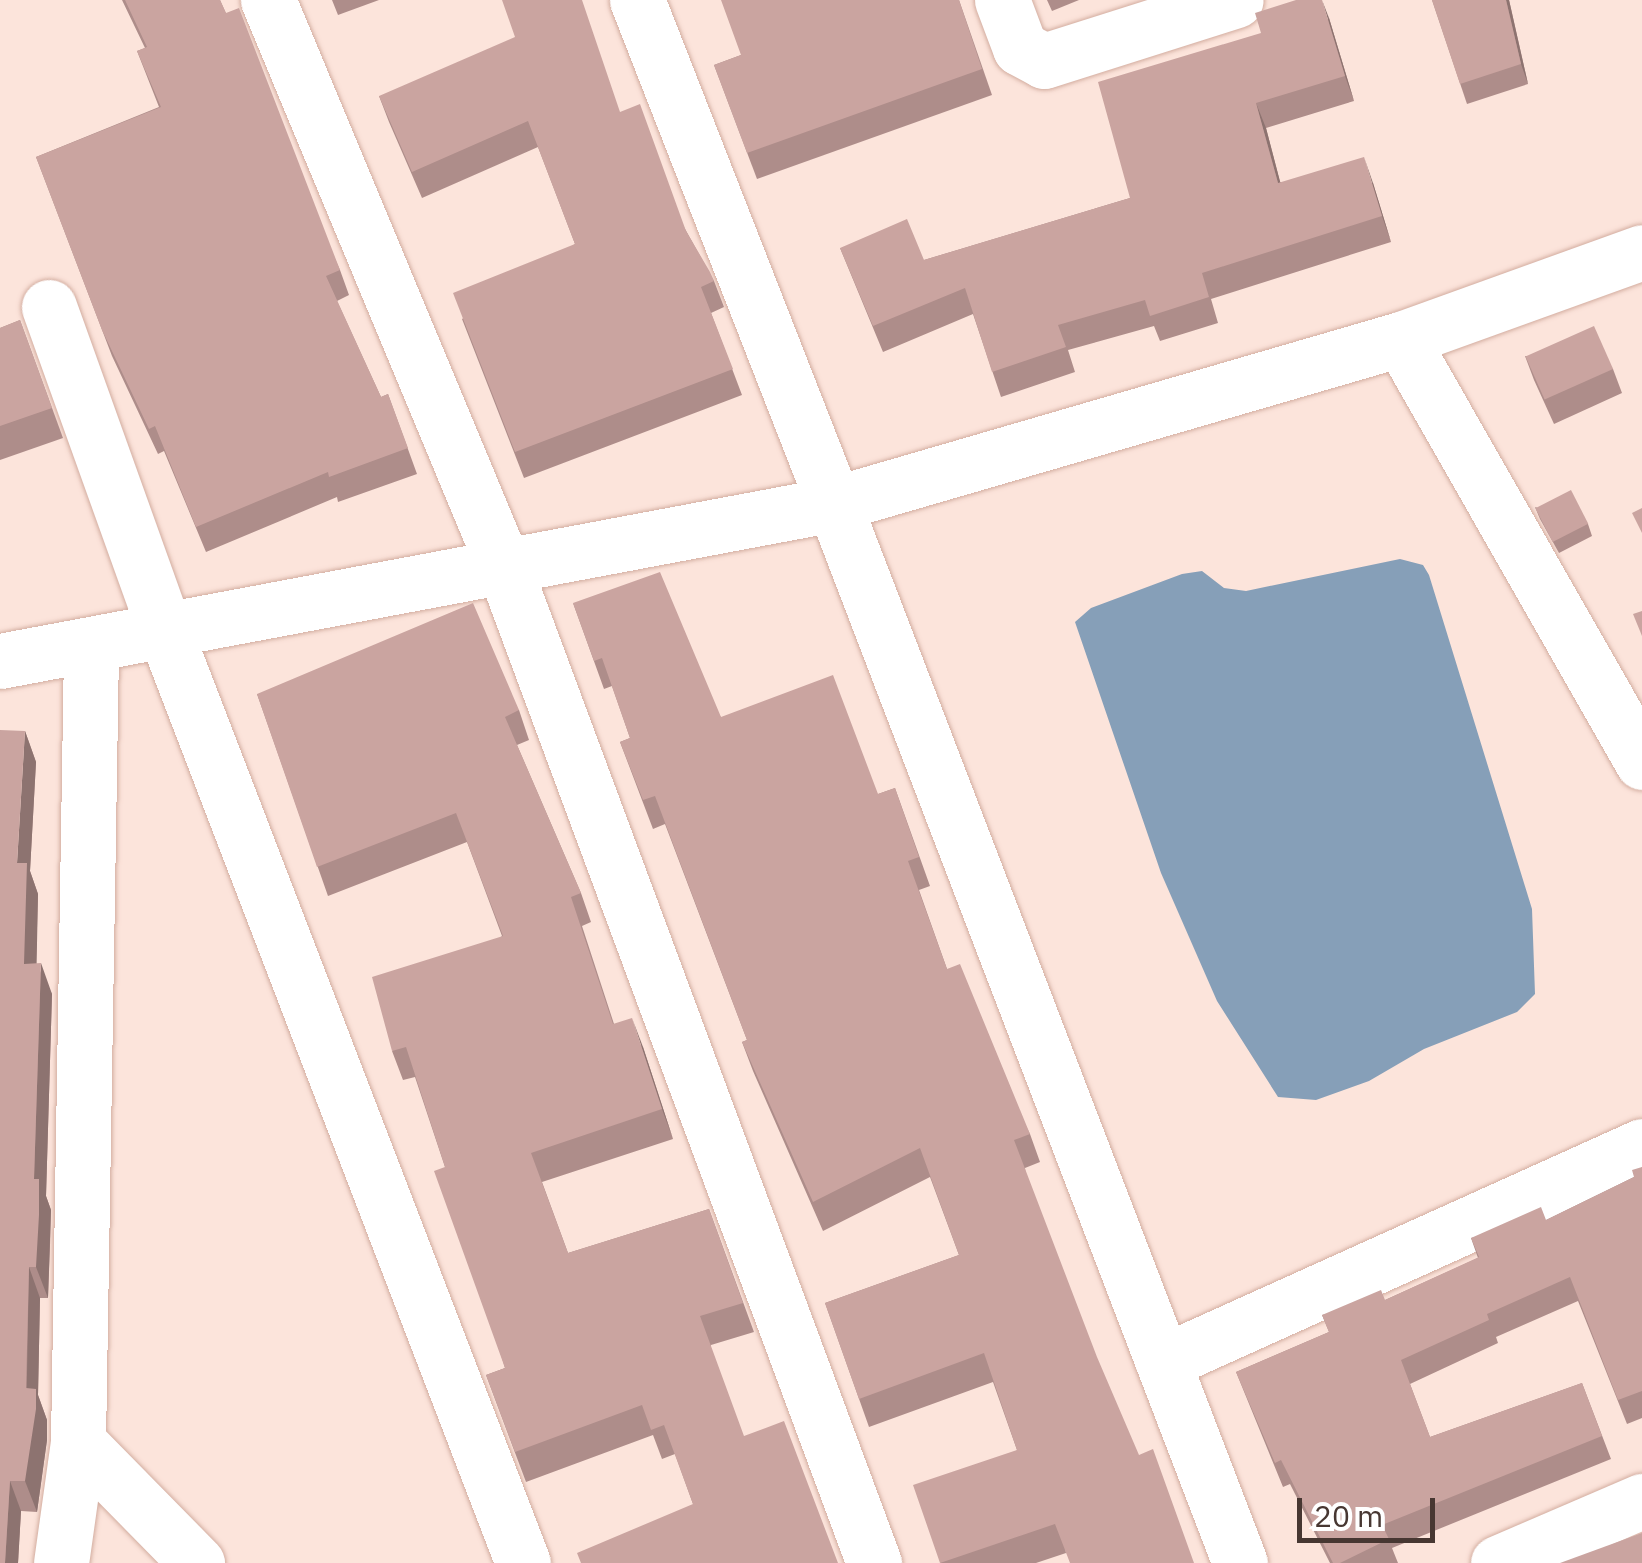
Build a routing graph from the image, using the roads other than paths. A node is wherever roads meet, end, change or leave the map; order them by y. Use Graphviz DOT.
graph roads {
  1 [pos="268,0"];
  2 [pos="637,0"];
  3 [pos="1002,0"];
  4 [pos="1236,0"];
  5 [pos="1642,252"];
  6 [pos="49,307"];
  7 [pos="1401,339"];
  8 [pos="834,504"];
  9 [pos="504,568"];
  10 [pos="166,634"];
  11 [pos="91,648"];
  12 [pos="0,661"];
  13 [pos="1642,762"];
  14 [pos="1642,1146"];
  15 [pos="1163,1362"];
  16 [pos="78,1442"];
  17 [pos="1642,1502"];
  18 [pos="61,1563"];
  19 [pos="197,1563"];
  20 [pos="523,1563"];
  21 [pos="874,1563"];
  22 [pos="1240,1563"];
  23 [pos="1498,1563"];
  1 -- 9 [label="street"];
  2 -- 8 [label="street"];
  3 -- 4 [label="street"];
  5 -- 7 [label="street"];
  6 -- 10 [label="street"];
  7 -- 8 [label="street"];
  7 -- 13 [label="street"];
  8 -- 9 [label="street"];
  8 -- 15 [label="street"];
  9 -- 10 [label="street"];
  9 -- 21 [label="street"];
  10 -- 11 [label="street"];
  10 -- 20 [label="street"];
  11 -- 12 [label="street"];
  11 -- 16 [label="street"];
  14 -- 15 [label="street"];
  15 -- 22 [label="street"];
  16 -- 18 [label="street"];
  16 -- 19 [label="street"];
  17 -- 23 [label="street"];
}
